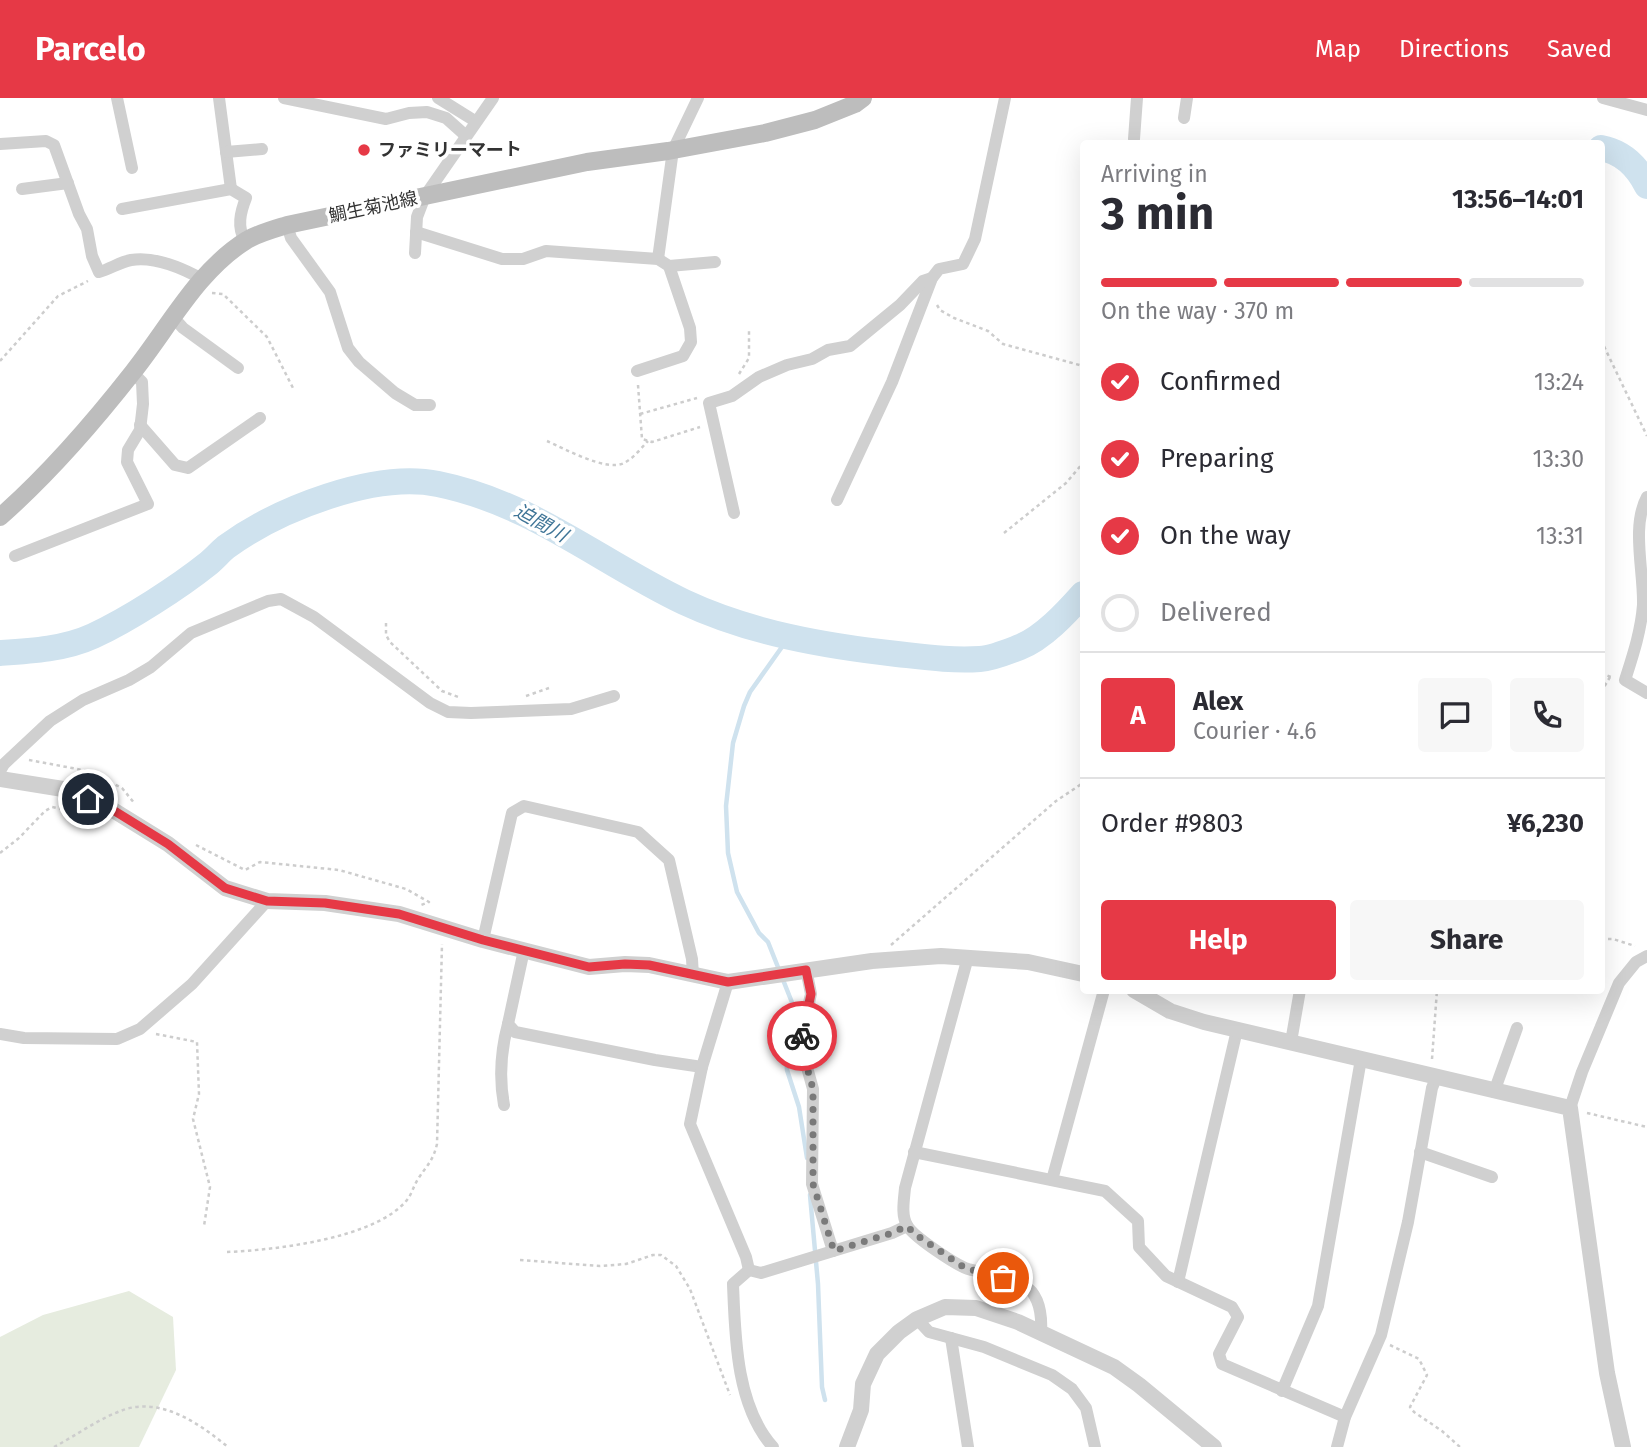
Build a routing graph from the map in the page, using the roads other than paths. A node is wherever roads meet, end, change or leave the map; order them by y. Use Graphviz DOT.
graph roads {
  1 [pos="117,98"];
  2 [pos="219,98"];
  3 [pos="284,98"];
  4 [pos="438,98"];
  5 [pos="492,98"];
  6 [pos="698,98"];
  7 [pos="863,98"];
  8 [pos="1005,98"];
  9 [pos="1137,98"];
  10 [pos="1187,98"];
  11 [pos="1603,98"];
  12 [pos="1647,110"];
  13 [pos="1184,118"];
  14 [pos="475,121"];
  15 [pos="465,135"];
  16 [pos="1134,139"];
  17 [pos="0,144"];
  18 [pos="262,149"];
  19 [pos="673,150"];
  20 [pos="226,152"];
  21 [pos="132,168"];
  22 [pos="68,183"];
  23 [pos="22,189"];
  24 [pos="231,189"];
  25 [pos="425,196"];
  26 [pos="122,209"];
  27 [pos="287,225"];
  28 [pos="416,232"];
  29 [pos="245,241"];
  30 [pos="415,253"];
  31 [pos="664,262"];
  32 [pos="715,262"];
  33 [pos="932,278"];
  34 [pos="197,285"];
  35 [pos="174,318"];
  36 [pos="237,368"];
  37 [pos="637,370"];
  38 [pos="133,373"];
  39 [pos="430,405"];
  40 [pos="260,418"];
  41 [pos="140,425"];
  42 [pos="1647,497"];
  43 [pos="837,500"];
  44 [pos="734,513"];
  45 [pos="0,517"];
  46 [pos="15,556"];
  47 [pos="1647,693"];
  48 [pos="614,695"];
  49 [pos="0,771"];
  50 [pos="0,779"];
  51 [pos="267,901"];
  52 [pos="483,940"];
  53 [pos="524,950"];
  54 [pos="1645,956"];
  55 [pos="968,957"];
  56 [pos="806,970"];
  57 [pos="1080,973"];
  58 [pos="693,976"];
  59 [pos="728,982"];
  60 [pos="1103,994"];
  61 [pos="1144,994"];
  62 [pos="1299,994"];
  63 [pos="508,1024"];
  64 [pos="1517,1028"];
  65 [pos="1237,1030"];
  66 [pos="0,1034"];
  67 [pos="1291,1042"];
  68 [pos="1361,1059"];
  69 [pos="702,1067"];
  70 [pos="1433,1077"];
  71 [pos="1494,1092"];
  72 [pos="504,1105"];
  73 [pos="1570,1108"];
  74 [pos="914,1152"];
  75 [pos="1420,1152"];
  76 [pos="1492,1177"];
  77 [pos="1052,1180"];
  78 [pos="907,1226"];
  79 [pos="834,1251"];
  80 [pos="749,1270"];
  81 [pos="1178,1282"];
  82 [pos="918,1319"];
  83 [pos="1041,1333"];
  84 [pos="951,1338"];
  85 [pos="1282,1391"];
  86 [pos="1345,1418"];
  87 [pos="773,1447"];
  88 [pos="847,1447"];
  89 [pos="968,1447"];
  90 [pos="1095,1447"];
  91 [pos="1214,1447"];
  92 [pos="1337,1447"];
  93 [pos="1623,1447"];
  1 -- 21 [label="street"];
  2 -- 20 [label="street"];
  3 -- 15 [label="street"];
  4 -- 14 [label="street"];
  5 -- 14 [label="street"];
  6 -- 19 [label="street"];
  7 -- 19 [label="main road, 鯛生菊池線"];
  8 -- 33 [label="street"];
  9 -- 16 [label="street"];
  10 -- 13 [label="street"];
  11 -- 12 [label="street"];
  14 -- 15 [label="street"];
  15 -- 25 [label="street"];
  17 -- 22 [label="street"];
  18 -- 20 [label="street"];
  19 -- 25 [label="main road, 鯛生菊池線"];
  19 -- 31 [label="street"];
  20 -- 24 [label="street"];
  22 -- 23 [label="street"];
  22 -- 34 [label="street"];
  24 -- 26 [label="street"];
  24 -- 29 [label="street"];
  25 -- 27 [label="main road, 鯛生菊池線"];
  25 -- 28 [label="street"];
  27 -- 29 [label="main road, 鯛生菊池線"];
  27 -- 39 [label="street"];
  28 -- 30 [label="street"];
  28 -- 31 [label="street"];
  29 -- 34 [label="main road, 鯛生菊池線"];
  31 -- 32 [label="street"];
  31 -- 37 [label="street"];
  33 -- 43 [label="street"];
  33 -- 44 [label="street"];
  34 -- 35 [label="main road, 鯛生菊池線"];
  35 -- 36 [label="street"];
  35 -- 38 [label="main road, 鯛生菊池線"];
  38 -- 41 [label="street"];
  38 -- 45 [label="main road, 鯛生菊池線"];
  40 -- 41 [label="street"];
  41 -- 46 [label="street"];
  42 -- 47 [label="street"];
  48 -- 49 [label="street"];
  50 -- 51 [label="street"];
  51 -- 52 [label="street"];
  51 -- 66 [label="street"];
  52 -- 53 [label="street"];
  52 -- 58 [label="street"];
  53 -- 58 [label="street"];
  53 -- 63 [label="street"];
  54 -- 73 [label="street"];
  55 -- 56 [label="street"];
  55 -- 57 [label="street"];
  55 -- 74 [label="street"];
  56 -- 59 [label="street"];
  56 -- 79 [label="street"];
  58 -- 59 [label="street"];
  59 -- 69 [label="street"];
  60 -- 77 [label="street"];
  61 -- 65 [label="street"];
  62 -- 67 [label="street"];
  63 -- 69 [label="street"];
  63 -- 72 [label="street"];
  64 -- 71 [label="street"];
  65 -- 67 [label="street"];
  65 -- 81 [label="street"];
  67 -- 68 [label="street"];
  68 -- 70 [label="street"];
  68 -- 85 [label="street"];
  69 -- 80 [label="street"];
  70 -- 71 [label="street"];
  70 -- 75 [label="street"];
  71 -- 73 [label="street"];
  73 -- 93 [label="street"];
  74 -- 77 [label="street"];
  74 -- 78 [label="street"];
  75 -- 76 [label="street"];
  75 -- 86 [label="street"];
  77 -- 81 [label="street"];
  78 -- 79 [label="street"];
  78 -- 83 [label="street"];
  79 -- 80 [label="street"];
  80 -- 87 [label="street"];
  81 -- 85 [label="street"];
  82 -- 83 [label="street"];
  82 -- 84 [label="street"];
  82 -- 88 [label="street"];
  83 -- 91 [label="street"];
  84 -- 89 [label="street"];
  84 -- 90 [label="street"];
  85 -- 86 [label="street"];
  86 -- 92 [label="street"];
}
